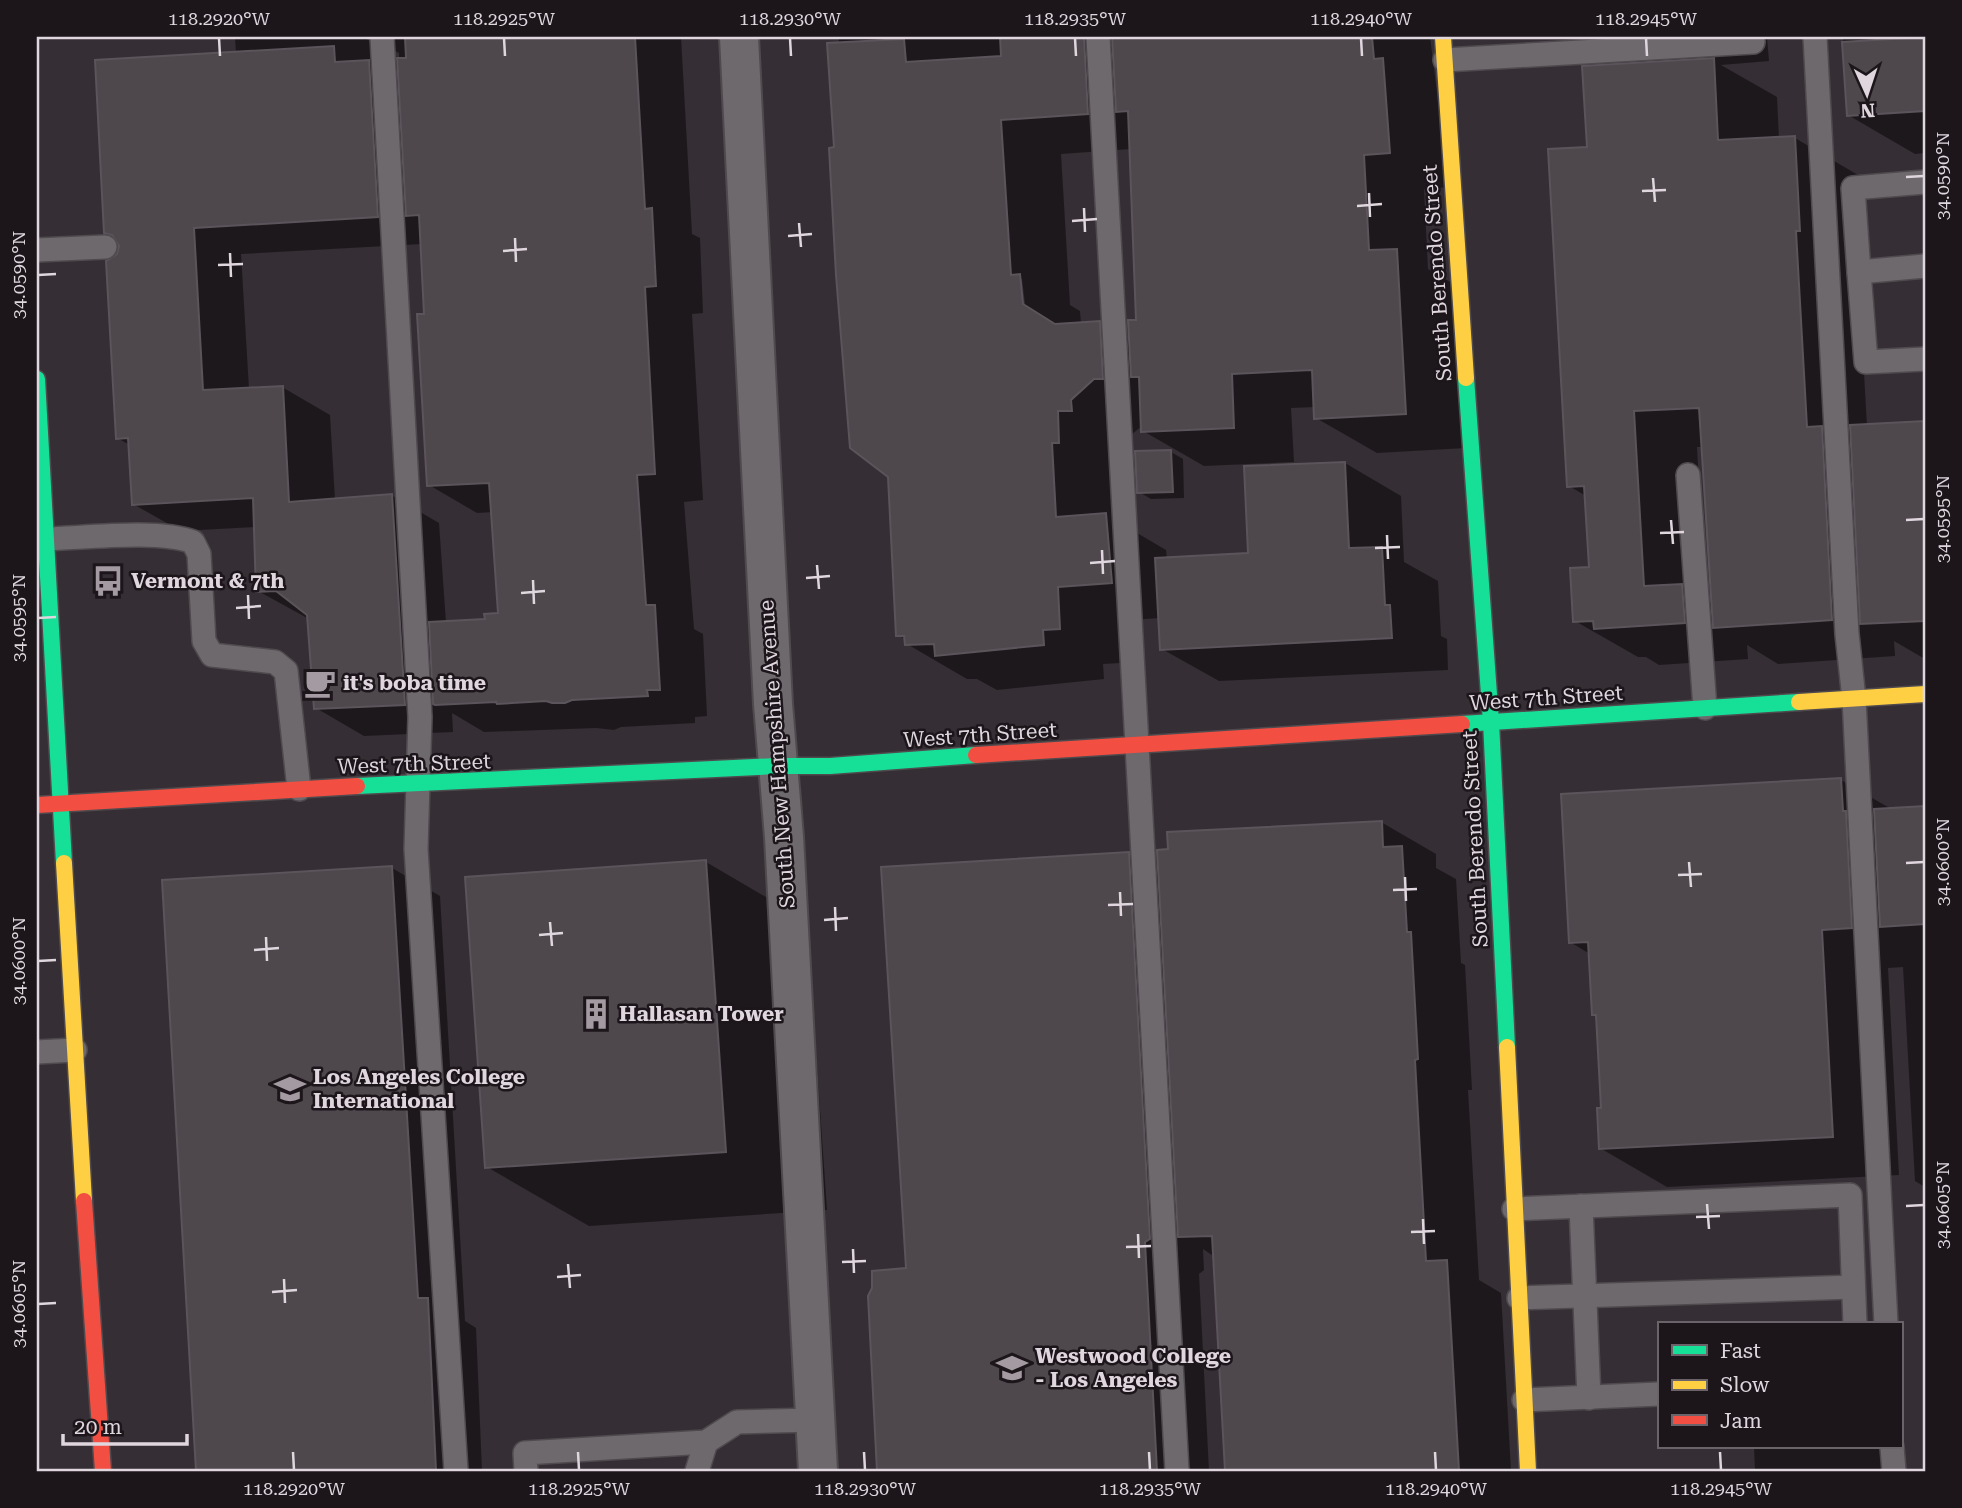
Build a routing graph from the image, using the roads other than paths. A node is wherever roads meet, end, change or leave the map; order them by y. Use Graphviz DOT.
graph roads {
  1 [pos="382,37"];
  2 [pos="739,37"];
  3 [pos="1098,37"];
  4 [pos="1443,37"];
  5 [pos="1815,37"];
  6 [pos="1753,42"];
  7 [pos="1445,60"];
  8 [pos="1925,182"];
  9 [pos="105,247"];
  10 [pos="37,250"];
  11 [pos="1925,266"];
  12 [pos="1859,272"];
  13 [pos="1925,359"];
  14 [pos="37,379"];
  15 [pos="1688,475"];
  16 [pos="40,482"];
  17 [pos="46,539"];
  18 [pos="44,666"];
  19 [pos="1925,694"];
  20 [pos="1854,699"];
  21 [pos="1705,708"];
  22 [pos="1491,722"];
  23 [pos="1136,746"];
  24 [pos="777,766"];
  25 [pos="419,785"];
  26 [pos="299,789"];
  27 [pos="61,804"];
  28 [pos="37,805"];
  29 [pos="75,1049"];
  30 [pos="37,1052"];
  31 [pos="1581,1206"];
  32 [pos="1514,1209"];
  33 [pos="1853,1287"];
  34 [pos="1585,1296"];
  35 [pos="1519,1298"];
  36 [pos="1855,1322"];
  37 [pos="1886,1322"];
  38 [pos="1658,1394"];
  39 [pos="1590,1398"];
  40 [pos="1524,1400"];
  41 [pos="815,1420"];
  42 [pos="706,1442"];
  43 [pos="1892,1448"];
  44 [pos="525,1462"];
  45 [pos="103,1471"];
  46 [pos="456,1471"];
  47 [pos="697,1471"];
  48 [pos="818,1471"];
  49 [pos="1177,1471"];
  50 [pos="1528,1471"];
  51 [pos="1894,1471"];
  1 -- 25 [label="lane"];
  2 -- 24 [label="street, South New Hampshire Avenue"];
  3 -- 23 [label="lane"];
  4 -- 7 [label="street, South Berendo Street"];
  5 -- 20 [label="lane"];
  6 -- 7 [label="lane"];
  7 -- 22 [label="street, South Berendo Street"];
  8 -- 12 [label="lane"];
  9 -- 10 [label="lane"];
  11 -- 12 [label="lane"];
  12 -- 13 [label="lane"];
  14 -- 16 [label="street"];
  15 -- 21 [label="lane"];
  16 -- 17 [label="street"];
  17 -- 18 [label="street"];
  17 -- 26 [label="lane"];
  18 -- 27 [label="street"];
  19 -- 20 [label="street, West 7th Street"];
  20 -- 21 [label="street, West 7th Street"];
  20 -- 37 [label="lane"];
  21 -- 22 [label="street, West 7th Street"];
  22 -- 23 [label="street, West 7th Street"];
  22 -- 32 [label="street, South Berendo Street"];
  23 -- 24 [label="street, West 7th Street"];
  23 -- 49 [label="lane"];
  24 -- 25 [label="street, West 7th Street"];
  24 -- 41 [label="street, South New Hampshire Avenue"];
  25 -- 26 [label="street, West 7th Street"];
  25 -- 46 [label="lane"];
  26 -- 27 [label="street, West 7th Street"];
  27 -- 28 [label="street, West 7th Street"];
  27 -- 29 [label="street"];
  29 -- 30 [label="lane"];
  29 -- 45 [label="street"];
  31 -- 32 [label="lane"];
  31 -- 33 [label="lane"];
  31 -- 34 [label="lane"];
  32 -- 35 [label="street, South Berendo Street"];
  33 -- 34 [label="lane"];
  33 -- 36 [label="lane"];
  34 -- 35 [label="lane"];
  34 -- 39 [label="lane"];
  35 -- 40 [label="street, South Berendo Street"];
  38 -- 39 [label="lane"];
  39 -- 40 [label="lane"];
  40 -- 50 [label="street, South Berendo Street"];
  41 -- 42 [label="lane"];
  41 -- 48 [label="street, South New Hampshire Avenue"];
  42 -- 44 [label="lane"];
  42 -- 47 [label="lane"];
  43 -- 51 [label="lane"];
}
